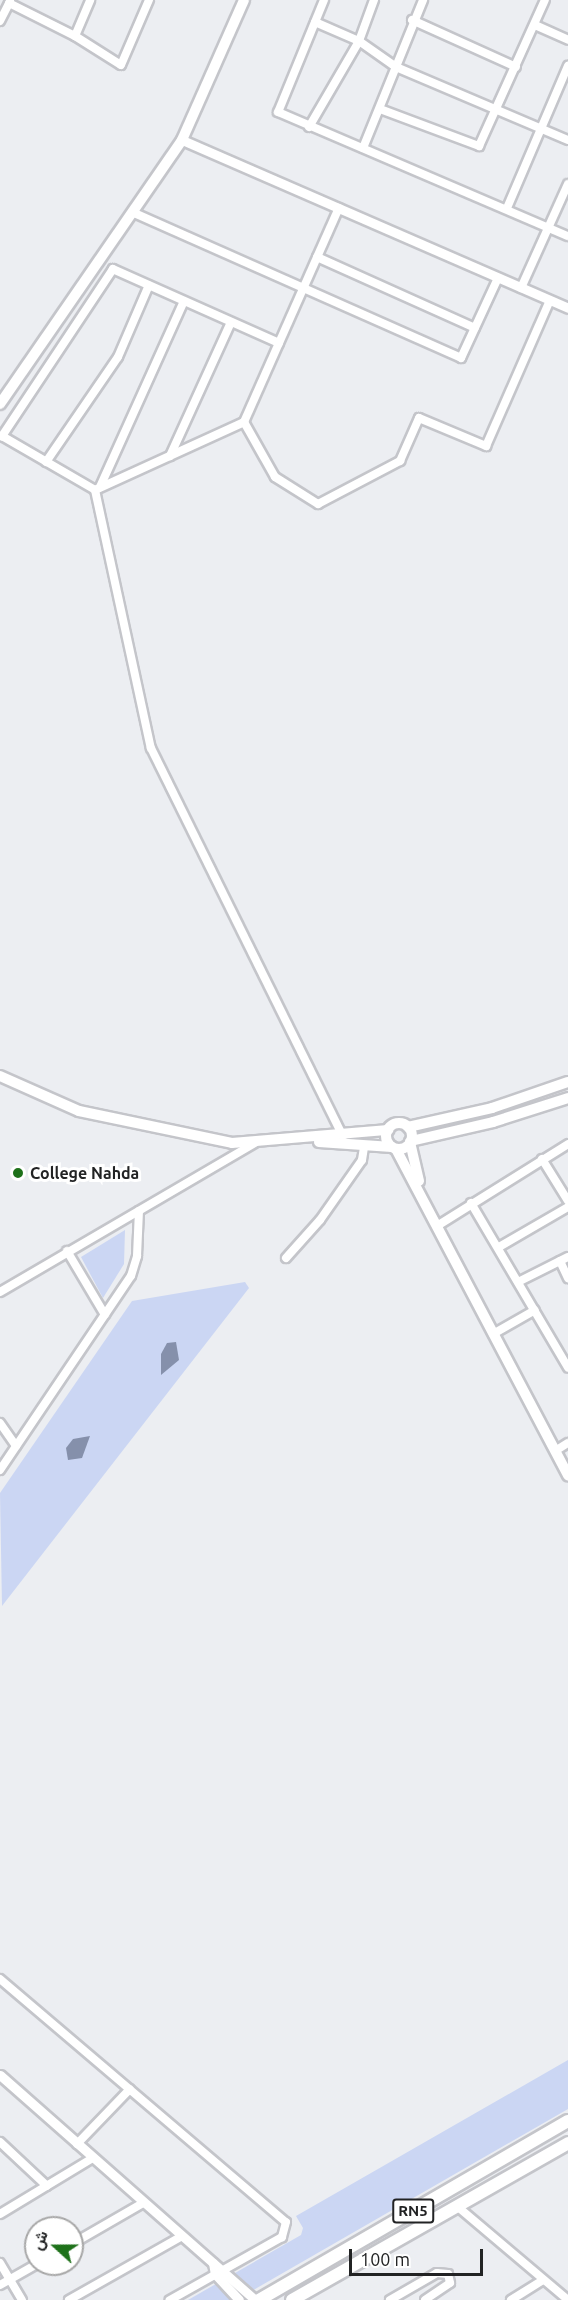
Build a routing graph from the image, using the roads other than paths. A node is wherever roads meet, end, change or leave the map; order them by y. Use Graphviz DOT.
graph roads {
  1 [pos="90,0"];
  2 [pos="149,0"];
  3 [pos="244,0"];
  4 [pos="324,0"];
  5 [pos="374,0"];
  6 [pos="423,0"];
  7 [pos="545,0"];
  8 [pos="9,2"];
  9 [pos="412,20"];
  10 [pos="0,21"];
  11 [pos="315,22"];
  12 [pos="535,25"];
  13 [pos="75,36"];
  14 [pos="568,40"];
  15 [pos="359,41"];
  16 [pos="568,66"];
  17 [pos="396,67"];
  18 [pos="516,67"];
  19 [pos="380,109"];
  20 [pos="498,109"];
  21 [pos="309,127"];
  22 [pos="541,128"];
  23 [pos="182,140"];
  24 [pos="568,140"];
  25 [pos="363,148"];
  26 [pos="568,184"];
  27 [pos="339,208"];
  28 [pos="507,208"];
  29 [pos="132,212"];
  30 [pos="549,228"];
  31 [pos="568,236"];
  32 [pos="317,257"];
  33 [pos="498,278"];
  34 [pos="148,285"];
  35 [pos="304,288"];
  36 [pos="521,288"];
  37 [pos="550,300"];
  38 [pos="184,301"];
  39 [pos="568,308"];
  40 [pos="231,322"];
  41 [pos="475,328"];
  42 [pos="279,343"];
  43 [pos="0,404"];
  44 [pos="244,422"];
  45 [pos="170,456"];
  46 [pos="46,462"];
  47 [pos="97,488"];
  48 [pos="0,1076"];
  49 [pos="568,1082"];
  50 [pos="568,1098"];
  51 [pos="408,1127"];
  52 [pos="388,1130"];
  53 [pos="343,1136"];
  54 [pos="307,1139"];
  55 [pos="411,1142"];
  56 [pos="255,1143"];
  57 [pos="568,1144"];
  58 [pos="364,1148"];
  59 [pos="394,1148"];
  60 [pos="542,1159"];
  61 [pos="568,1201"];
  62 [pos="471,1203"];
  63 [pos="568,1207"];
  64 [pos="428,1209"];
  65 [pos="139,1212"];
  66 [pos="437,1226"];
  67 [pos="499,1247"];
  68 [pos="67,1251"];
  69 [pos="568,1257"];
  70 [pos="286,1258"];
  71 [pos="560,1261"];
  72 [pos="568,1278"];
  73 [pos="518,1281"];
  74 [pos="0,1292"];
  75 [pos="535,1310"];
  76 [pos="105,1315"];
  77 [pos="493,1334"];
  78 [pos="568,1368"];
  79 [pos="0,1423"];
  80 [pos="568,1443"];
  81 [pos="16,1446"];
  82 [pos="555,1451"];
  83 [pos="0,1470"];
  84 [pos="568,1475"];
  85 [pos="0,1979"];
  86 [pos="0,2075"];
  87 [pos="130,2089"];
  88 [pos="568,2121"];
  89 [pos="0,2142"];
  90 [pos="568,2143"];
  91 [pos="77,2144"];
  92 [pos="93,2158"];
  93 [pos="47,2186"];
  94 [pos="143,2203"];
  95 [pos="458,2207"];
  96 [pos="0,2214"];
  97 [pos="182,2236"];
  98 [pos="84,2237"];
  99 [pos="0,2263"];
  100 [pos="24,2271"];
  101 [pos="220,2272"];
  102 [pos="9,2280"];
  103 [pos="543,2280"];
  104 [pos="0,2285"];
  105 [pos="22,2300"];
  106 [pos="69,2300"];
  107 [pos="170,2300"];
  108 [pos="239,2300"];
  109 [pos="257,2300"];
  110 [pos="292,2300"];
  111 [pos="390,2300"];
  112 [pos="425,2300"];
  113 [pos="511,2300"];
  114 [pos="568,2300"];
  1 -- 13 [label="street"];
  2 -- 13 [label="street"];
  3 -- 23 [label="main road"];
  4 -- 11 [label="street"];
  5 -- 15 [label="street"];
  6 -- 9 [label="street"];
  7 -- 12 [label="street"];
  8 -- 10 [label="street"];
  8 -- 13 [label="street"];
  9 -- 17 [label="street"];
  9 -- 18 [label="street"];
  11 -- 15 [label="street"];
  11 -- 21 [label="street"];
  12 -- 14 [label="street"];
  12 -- 18 [label="street"];
  15 -- 17 [label="street"];
  15 -- 21 [label="street"];
  16 -- 22 [label="street"];
  17 -- 19 [label="street"];
  17 -- 20 [label="street"];
  18 -- 20 [label="street"];
  19 -- 20 [label="street"];
  19 -- 25 [label="street"];
  20 -- 22 [label="street"];
  21 -- 25 [label="street"];
  22 -- 24 [label="street"];
  22 -- 28 [label="street"];
  23 -- 27 [label="street"];
  23 -- 29 [label="main road"];
  25 -- 28 [label="street"];
  26 -- 30 [label="street"];
  27 -- 32 [label="street"];
  27 -- 33 [label="street"];
  28 -- 30 [label="street"];
  29 -- 35 [label="street"];
  29 -- 43 [label="main road"];
  30 -- 31 [label="street"];
  30 -- 36 [label="street"];
  32 -- 35 [label="street"];
  32 -- 41 [label="street"];
  33 -- 36 [label="street"];
  33 -- 41 [label="street"];
  34 -- 38 [label="street"];
  34 -- 46 [label="street"];
  34 -- 46 [label="street"];
  35 -- 41 [label="street"];
  35 -- 42 [label="street"];
  36 -- 37 [label="street"];
  37 -- 39 [label="street"];
  37 -- 44 [label="street"];
  38 -- 40 [label="street"];
  38 -- 47 [label="street"];
  40 -- 42 [label="street"];
  40 -- 45 [label="street"];
  42 -- 44 [label="street"];
  44 -- 45 [label="street"];
  45 -- 47 [label="street"];
  46 -- 47 [label="street"];
  47 -- 53 [label="street"];
  48 -- 56 [label="main road"];
  49 -- 51 [label="main road"];
  50 -- 55 [label="main road"];
  51 -- 52 [label="main road"];
  51 -- 55 [label="main road"];
  52 -- 53 [label="main road"];
  52 -- 59 [label="main road"];
  53 -- 54 [label="main road"];
  54 -- 56 [label="main road"];
  54 -- 58 [label="main road"];
  55 -- 59 [label="main road"];
  55 -- 64 [label="main road"];
  56 -- 65 [label="street"];
  57 -- 60 [label="street"];
  58 -- 59 [label="main road"];
  58 -- 70 [label="street"];
  59 -- 64 [label="main road"];
  60 -- 61 [label="street"];
  60 -- 62 [label="street"];
  62 -- 66 [label="street"];
  62 -- 67 [label="street"];
  63 -- 67 [label="street"];
  64 -- 66 [label="main road"];
  65 -- 68 [label="street"];
  65 -- 76 [label="street"];
  66 -- 77 [label="main road"];
  67 -- 73 [label="street"];
  68 -- 74 [label="street"];
  68 -- 76 [label="street"];
  69 -- 71 [label="street"];
  71 -- 72 [label="street"];
  71 -- 73 [label="street"];
  73 -- 75 [label="street"];
  75 -- 77 [label="street"];
  75 -- 78 [label="street"];
  76 -- 81 [label="street"];
  77 -- 82 [label="main road"];
  79 -- 81 [label="street"];
  80 -- 82 [label="street"];
  81 -- 83 [label="street"];
  82 -- 84 [label="main road"];
  85 -- 87 [label="street"];
  86 -- 91 [label="street"];
  87 -- 91 [label="street"];
  87 -- 101 [label="street"];
  88 -- 109 [label="main road, RN5"];
  89 -- 93 [label="street"];
  90 -- 95 [label="main road, RN5"];
  91 -- 92 [label="street"];
  92 -- 93 [label="street"];
  92 -- 94 [label="street"];
  93 -- 96 [label="street"];
  94 -- 97 [label="street"];
  94 -- 98 [label="street"];
  95 -- 103 [label="street"];
  95 -- 110 [label="main road, RN5"];
  97 -- 101 [label="street"];
  97 -- 106 [label="street"];
  99 -- 102 [label="street"];
  100 -- 102 [label="street"];
  101 -- 107 [label="street"];
  101 -- 108 [label="street"];
  101 -- 109 [label="street"];
  102 -- 104 [label="street"];
  102 -- 105 [label="street"];
  103 -- 113 [label="street"];
  103 -- 114 [label="street"];
  111 -- 112 [label="street"];
}
